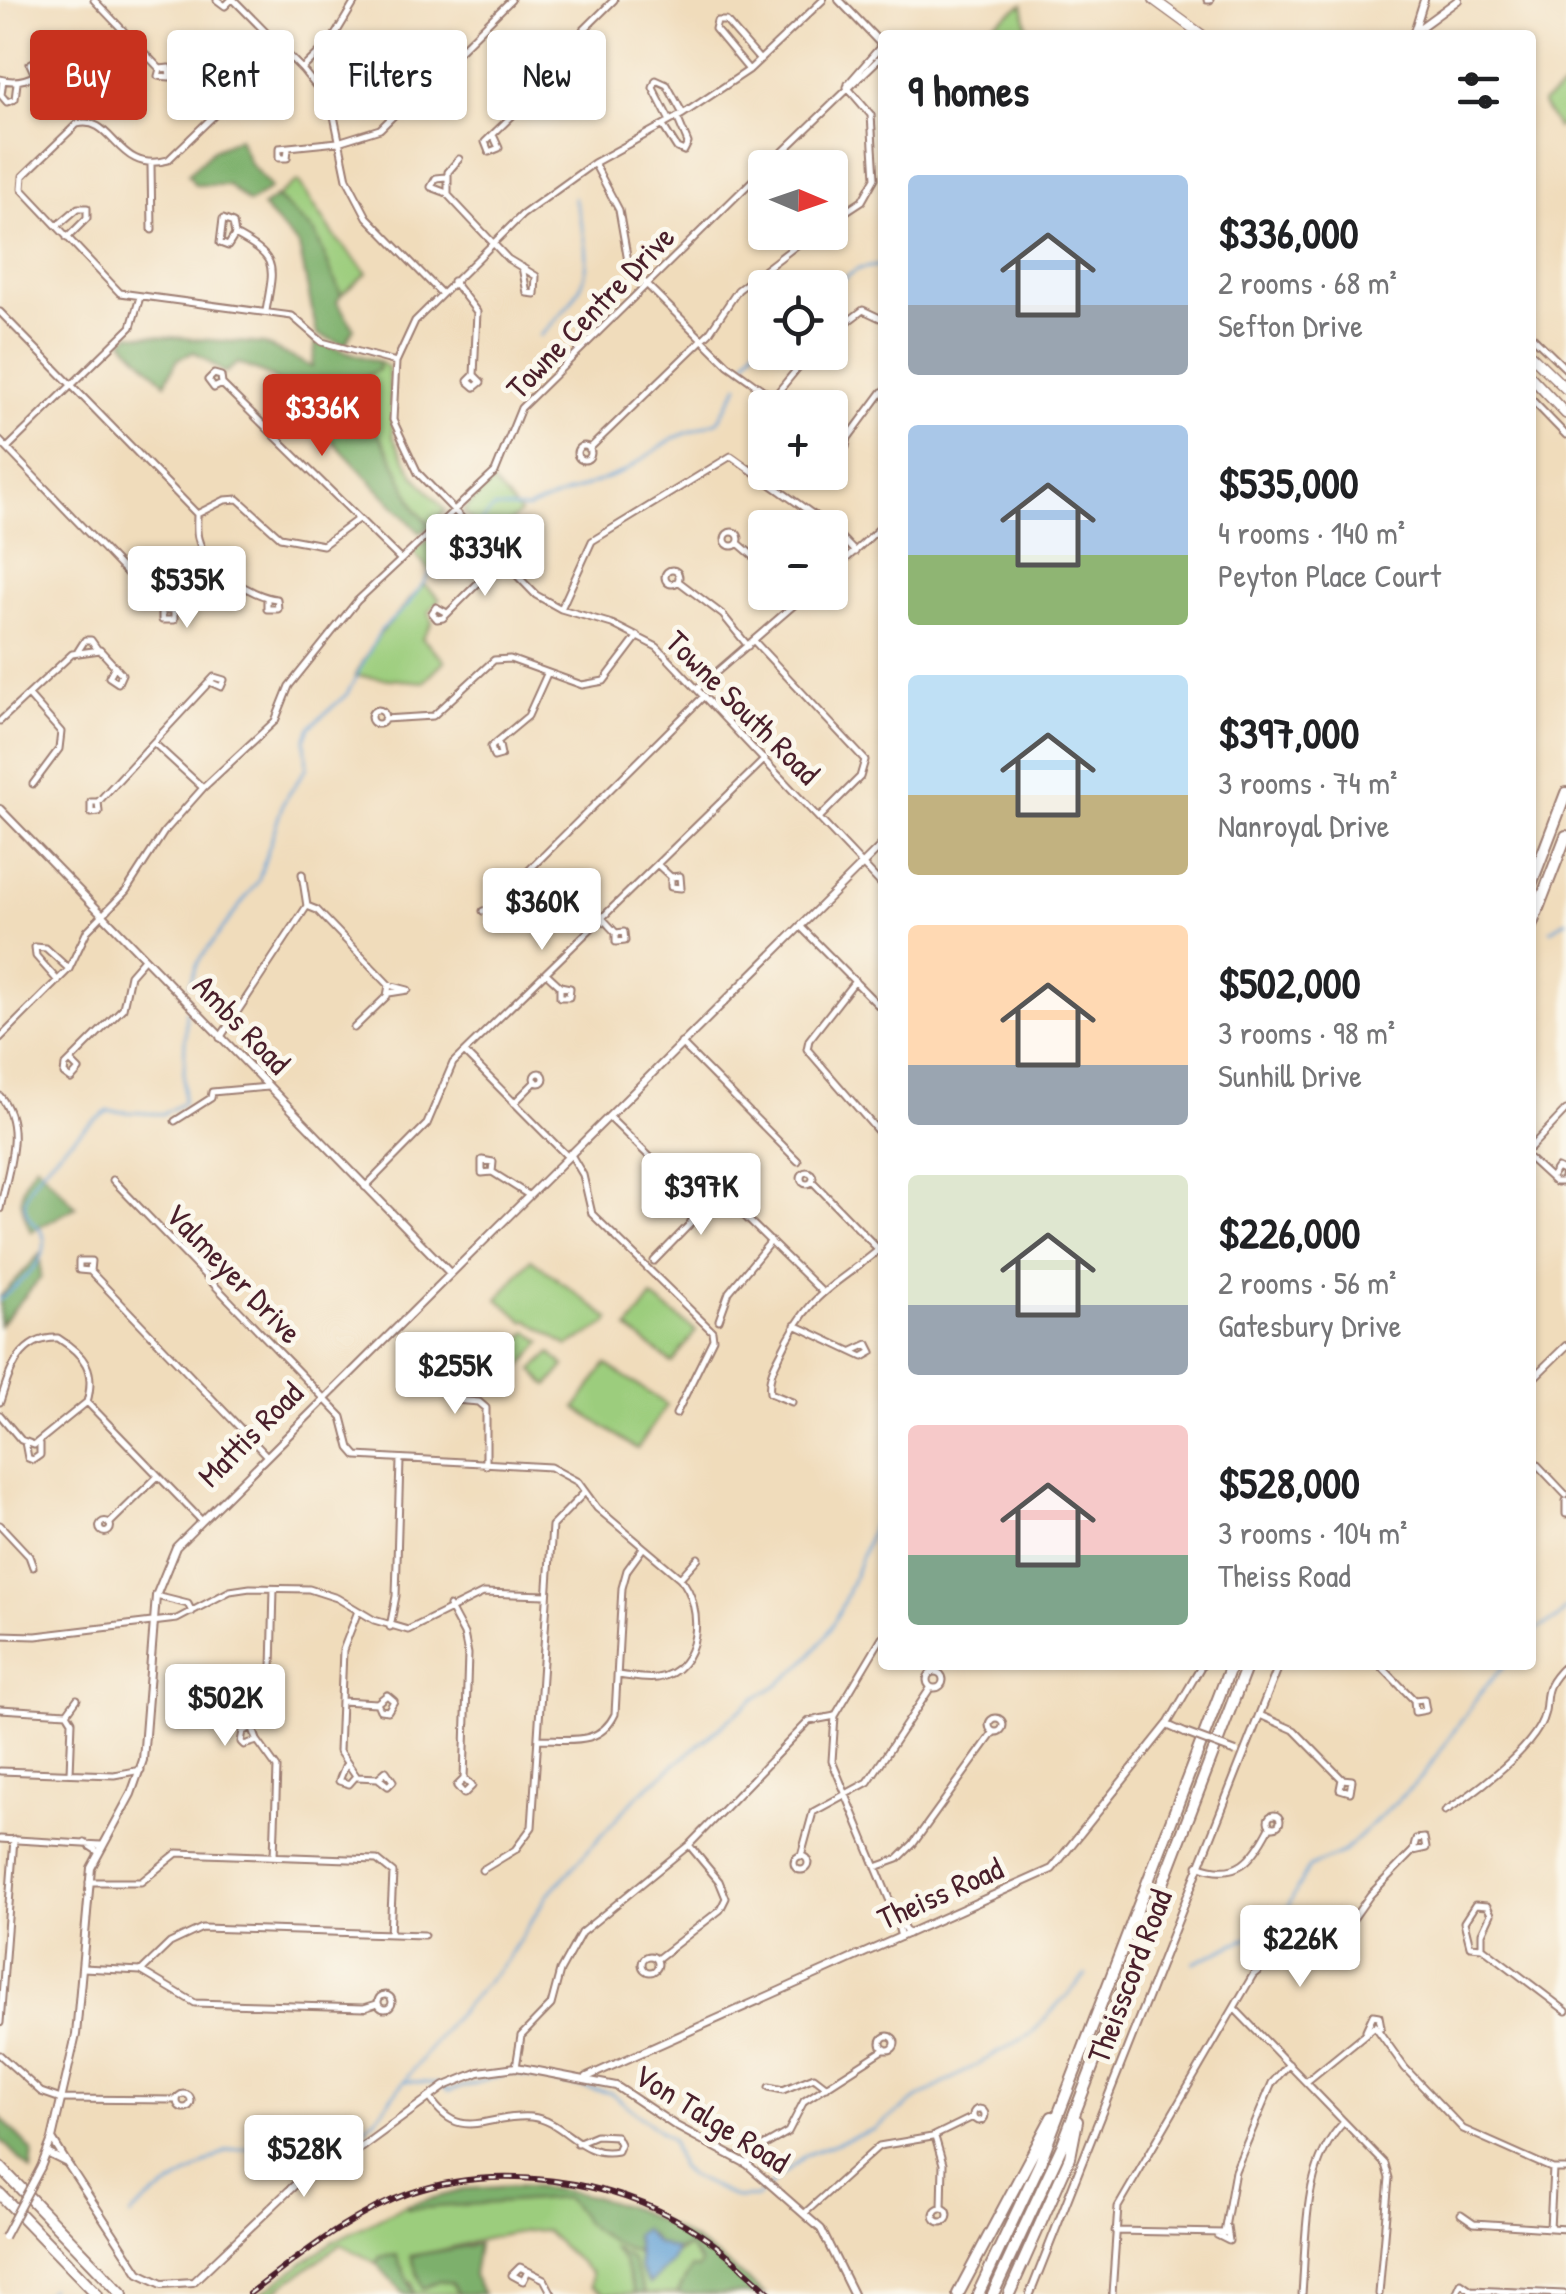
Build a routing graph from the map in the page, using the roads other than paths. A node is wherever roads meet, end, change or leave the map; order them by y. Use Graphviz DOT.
graph roads {
  1 [pos="94,0"];
  2 [pos="218,0"];
  3 [pos="232,0"];
  4 [pos="356,0"];
  5 [pos="511,0"];
  6 [pos="614,0"];
  7 [pos="823,0"];
  8 [pos="839,0"];
  9 [pos="1154,0"];
  10 [pos="1424,0"];
  11 [pos="1458,0"];
  12 [pos="262,30"];
  13 [pos="1195,30"];
  14 [pos="1413,30"];
  15 [pos="1417,30"];
  16 [pos="878,41"];
  17 [pos="878,49"];
  18 [pos="759,59"];
  19 [pos="878,60"];
  20 [pos="294,61"];
  21 [pos="302,68"];
  22 [pos="160,69"];
  23 [pos="749,70"];
  24 [pos="30,74"];
  25 [pos="2,79"];
  26 [pos="17,82"];
  27 [pos="847,87"];
  28 [pos="680,116"];
  29 [pos="209,120"];
  30 [pos="666,123"];
  31 [pos="494,138"];
  32 [pos="338,142"];
  33 [pos="288,148"];
  34 [pos="783,150"];
  35 [pos="459,159"];
  36 [pos="594,163"];
  37 [pos="150,166"];
  38 [pos="446,178"];
  39 [pos="748,185"];
  40 [pos="447,193"];
  41 [pos="848,210"];
  42 [pos="56,227"];
  43 [pos="152,230"];
  44 [pos="235,234"];
  45 [pos="67,238"];
  46 [pos="493,242"];
  47 [pos="790,250"];
  48 [pos="522,267"];
  49 [pos="453,281"];
  50 [pos="646,285"];
  51 [pos="440,292"];
  52 [pos="140,297"];
  53 [pos="266,311"];
  54 [pos="0,312"];
  55 [pos="878,317"];
  56 [pos="848,321"];
  57 [pos="702,340"];
  58 [pos="1536,340"];
  59 [pos="1536,360"];
  60 [pos="396,362"];
  61 [pos="1566,369"];
  62 [pos="796,370"];
  63 [pos="474,375"];
  64 [pos="1536,382"];
  65 [pos="222,384"];
  66 [pos="72,386"];
  67 [pos="1566,389"];
  68 [pos="763,390"];
  69 [pos="780,390"];
  70 [pos="878,397"];
  71 [pos="1536,404"];
  72 [pos="1566,414"];
  73 [pos="1566,436"];
  74 [pos="848,438"];
  75 [pos="0,442"];
  76 [pos="7,448"];
  77 [pos="589,449"];
  78 [pos="454,512"];
  79 [pos="197,514"];
  80 [pos="358,519"];
  81 [pos="878,530"];
  82 [pos="738,544"];
  83 [pos="748,552"];
  84 [pos="855,552"];
  85 [pos="400,558"];
  86 [pos="848,558"];
  87 [pos="501,560"];
  88 [pos="678,580"];
  89 [pos="267,600"];
  90 [pos="561,609"];
  91 [pos="162,610"];
  92 [pos="788,610"];
  93 [pos="445,612"];
  94 [pos="638,636"];
  95 [pos="751,644"];
  96 [pos="115,666"];
  97 [pos="547,673"];
  98 [pos="212,683"];
  99 [pos="697,689"];
  100 [pos="704,696"];
  101 [pos="30,697"];
  102 [pos="384,718"];
  103 [pos="0,721"];
  104 [pos="154,742"];
  105 [pos="499,745"];
  106 [pos="765,758"];
  107 [pos="32,784"];
  108 [pos="203,788"];
  109 [pos="1566,793"];
  110 [pos="98,802"];
  111 [pos="0,809"];
  112 [pos="820,817"];
  113 [pos="1566,836"];
  114 [pos="878,849"];
  115 [pos="864,864"];
  116 [pos="658,865"];
  117 [pos="1536,871"];
  118 [pos="302,874"];
  119 [pos="671,877"];
  120 [pos="878,880"];
  121 [pos="307,906"];
  122 [pos="483,911"];
  123 [pos="1536,914"];
  124 [pos="102,915"];
  125 [pos="602,918"];
  126 [pos="800,926"];
  127 [pos="616,932"];
  128 [pos="144,959"];
  129 [pos="70,969"];
  130 [pos="546,973"];
  131 [pos="58,980"];
  132 [pos="855,981"];
  133 [pos="560,986"];
  134 [pos="878,1004"];
  135 [pos="354,1028"];
  136 [pos="0,1038"];
  137 [pos="220,1038"];
  138 [pos="681,1044"];
  139 [pos="465,1054"];
  140 [pos="72,1063"];
  141 [pos="536,1081"];
  142 [pos="268,1088"];
  143 [pos="0,1096"];
  144 [pos="514,1104"];
  145 [pos="1566,1110"];
  146 [pos="608,1115"];
  147 [pos="175,1121"];
  148 [pos="878,1131"];
  149 [pos="1536,1142"];
  150 [pos="568,1154"];
  151 [pos="798,1161"];
  152 [pos="1536,1164"];
  153 [pos="492,1172"];
  154 [pos="1551,1176"];
  155 [pos="113,1180"];
  156 [pos="812,1181"];
  157 [pos="365,1187"];
  158 [pos="711,1188"];
  159 [pos="527,1194"];
  160 [pos="0,1209"];
  161 [pos="771,1241"];
  162 [pos="878,1245"];
  163 [pos="878,1250"];
  164 [pos="654,1261"];
  165 [pos="90,1271"];
  166 [pos="449,1272"];
  167 [pos="821,1291"];
  168 [pos="719,1320"];
  169 [pos="794,1325"];
  170 [pos="1566,1346"];
  171 [pos="853,1351"];
  172 [pos="446,1374"];
  173 [pos="1536,1375"];
  174 [pos="322,1398"];
  175 [pos="0,1402"];
  176 [pos="87,1402"];
  177 [pos="792,1402"];
  178 [pos="676,1414"];
  179 [pos="0,1415"];
  180 [pos="25,1442"];
  181 [pos="40,1444"];
  182 [pos="265,1454"];
  183 [pos="400,1461"];
  184 [pos="486,1464"];
  185 [pos="1536,1464"];
  186 [pos="157,1477"];
  187 [pos="584,1492"];
  188 [pos="1566,1498"];
  189 [pos="1566,1514"];
  190 [pos="200,1519"];
  191 [pos="110,1524"];
  192 [pos="0,1525"];
  193 [pos="643,1548"];
  194 [pos="698,1558"];
  195 [pos="33,1567"];
  196 [pos="680,1578"];
  197 [pos="274,1589"];
  198 [pos="547,1595"];
  199 [pos="156,1596"];
  200 [pos="448,1606"];
  201 [pos="358,1611"];
  202 [pos="192,1612"];
  203 [pos="154,1620"];
  204 [pos="390,1627"];
  205 [pos="0,1635"];
  206 [pos="878,1643"];
  207 [pos="1566,1665"];
  208 [pos="1196,1670"];
  209 [pos="1229,1670"];
  210 [pos="1245,1670"];
  211 [pos="1277,1670"];
  212 [pos="1385,1670"];
  213 [pos="616,1675"];
  214 [pos="932,1687"];
  215 [pos="77,1699"];
  216 [pos="1414,1700"];
  217 [pos="341,1701"];
  218 [pos="377,1702"];
  219 [pos="0,1709"];
  220 [pos="67,1713"];
  221 [pos="835,1716"];
  222 [pos="1262,1716"];
  223 [pos="1167,1725"];
  224 [pos="251,1728"];
  225 [pos="993,1733"];
  226 [pos="540,1739"];
  227 [pos="257,1741"];
  228 [pos="1247,1756"];
  229 [pos="345,1766"];
  230 [pos="141,1770"];
  231 [pos="0,1771"];
  232 [pos="70,1773"];
  233 [pos="114,1775"];
  234 [pos="356,1776"];
  235 [pos="378,1778"];
  236 [pos="464,1778"];
  237 [pos="1342,1779"];
  238 [pos="135,1784"];
  239 [pos="844,1796"];
  240 [pos="1445,1812"];
  241 [pos="1270,1827"];
  242 [pos="0,1838"];
  243 [pos="14,1839"];
  244 [pos="689,1846"];
  245 [pos="99,1848"];
  246 [pos="1413,1851"];
  247 [pos="274,1856"];
  248 [pos="801,1856"];
  249 [pos="1198,1865"];
  250 [pos="876,1868"];
  251 [pos="482,1870"];
  252 [pos="89,1882"];
  253 [pos="390,1934"];
  254 [pos="424,1935"];
  255 [pos="904,1935"];
  256 [pos="1482,1946"];
  257 [pos="1292,1956"];
  258 [pos="1314,1957"];
  259 [pos="657,1960"];
  260 [pos="83,1968"];
  261 [pos="141,1971"];
  262 [pos="377,2004"];
  263 [pos="1235,2009"];
  264 [pos="1566,2011"];
  265 [pos="0,2023"];
  266 [pos="1366,2030"];
  267 [pos="1381,2030"];
  268 [pos="885,2049"];
  269 [pos="0,2055"];
  270 [pos="615,2064"];
  271 [pos="1290,2064"];
  272 [pos="516,2067"];
  273 [pos="586,2077"];
  274 [pos="1306,2082"];
  275 [pos="610,2084"];
  276 [pos="769,2086"];
  277 [pos="827,2087"];
  278 [pos="1084,2090"];
  279 [pos="428,2096"];
  280 [pos="62,2100"];
  281 [pos="176,2100"];
  282 [pos="1064,2100"];
  283 [pos="973,2117"];
  284 [pos="1344,2122"];
  285 [pos="935,2136"];
  286 [pos="52,2139"];
  287 [pos="577,2143"];
  288 [pos="47,2153"];
  289 [pos="67,2163"];
  290 [pos="747,2164"];
  291 [pos="0,2168"];
  292 [pos="1553,2169"];
  293 [pos="1566,2169"];
  294 [pos="0,2194"];
  295 [pos="942,2208"];
  296 [pos="806,2212"];
  297 [pos="1461,2214"];
  298 [pos="1550,2228"];
  299 [pos="1566,2229"];
  300 [pos="1115,2231"];
  301 [pos="2,2241"];
  302 [pos="527,2272"];
  303 [pos="169,2290"];
  304 [pos="1469,2292"];
  305 [pos="97,2294"];
  306 [pos="122,2294"];
  307 [pos="552,2294"];
  308 [pos="853,2294"];
  309 [pos="958,2294"];
  310 [pos="978,2294"];
  311 [pos="993,2294"];
  312 [pos="1009,2294"];
  313 [pos="1030,2294"];
  314 [pos="1112,2294"];
  315 [pos="1302,2294"];
  316 [pos="1379,2294"];
  317 [pos="1456,2294"];
  318 [pos="1564,2294"];
  1 -- 22 [label="street"];
  2 -- 3 [label="street"];
  3 -- 12 [label="street"];
  4 -- 21 [label="street"];
  5 -- 32 [label="street"];
  6 -- 31 [label="street"];
  7 -- 18 [label="street, Towne South Road"];
  8 -- 16 [label="street"];
  9 -- 13 [label="highway"];
  10 -- 14 [label="street"];
  11 -- 15 [label="street"];
  17 -- 27 [label="street, Towne Centre Drive"];
  18 -- 23 [label="street, Towne South Road"];
  18 -- 23 [label="street"];
  19 -- 27 [label="street, Towne Centre Drive"];
  20 -- 21 [label="street"];
  21 -- 32 [label="street"];
  23 -- 28 [label="street, Towne South Road"];
  24 -- 26 [label="street"];
  25 -- 26 [label="street"];
  25 -- 26 [label="street"];
  27 -- 34 [label="street, Towne Centre Drive"];
  27 -- 41 [label="street"];
  28 -- 30 [label="street, Towne South Road"];
  28 -- 30 [label="street"];
  28 -- 30 [label="street"];
  29 -- 37 [label="street"];
  30 -- 36 [label="street, Towne South Road"];
  32 -- 33 [label="street"];
  32 -- 51 [label="street"];
  35 -- 38 [label="street"];
  36 -- 46 [label="street, Towne South Road"];
  36 -- 50 [label="street"];
  37 -- 42 [label="street"];
  37 -- 43 [label="street"];
  38 -- 40 [label="street"];
  38 -- 40 [label="street"];
  39 -- 50 [label="street, Towne Centre Drive"];
  40 -- 46 [label="street"];
  42 -- 45 [label="street"];
  42 -- 45 [label="street"];
  44 -- 44 [label="street"];
  44 -- 53 [label="street"];
  45 -- 52 [label="street"];
  46 -- 48 [label="street"];
  46 -- 49 [label="street, Towne South Road"];
  47 -- 57 [label="street"];
  48 -- 48 [label="street"];
  49 -- 51 [label="street, Towne South Road"];
  49 -- 63 [label="street"];
  50 -- 57 [label="street"];
  50 -- 78 [label="street, Towne Centre Drive"];
  51 -- 60 [label="street, Towne South Road"];
  52 -- 53 [label="street"];
  52 -- 66 [label="street"];
  53 -- 60 [label="street"];
  54 -- 66 [label="street"];
  55 -- 56 [label="street"];
  57 -- 68 [label="street"];
  57 -- 77 [label="street"];
  58 -- 61 [label="street"];
  59 -- 67 [label="highway"];
  60 -- 78 [label="street, Towne South Road"];
  62 -- 69 [label="street"];
  64 -- 72 [label="highway"];
  65 -- 80 [label="street"];
  66 -- 76 [label="street"];
  66 -- 79 [label="street"];
  70 -- 74 [label="street"];
  71 -- 73 [label="street"];
  75 -- 76 [label="street"];
  76 -- 91 [label="street"];
  78 -- 85 [label="street, Towne Centre Drive"];
  78 -- 87 [label="street, Towne South Road"];
  79 -- 80 [label="street"];
  79 -- 89 [label="street"];
  80 -- 85 [label="street"];
  81 -- 84 [label="street"];
  82 -- 83 [label="street"];
  84 -- 86 [label="street"];
  84 -- 90 [label="street"];
  85 -- 108 [label="street, Towne Centre Drive"];
  87 -- 90 [label="street, Towne South Road"];
  87 -- 93 [label="street"];
  88 -- 95 [label="street"];
  90 -- 94 [label="street, Towne South Road"];
  92 -- 95 [label="street"];
  94 -- 97 [label="street"];
  94 -- 99 [label="street, Towne South Road"];
  95 -- 99 [label="street"];
  95 -- 112 [label="street"];
  96 -- 101 [label="street"];
  97 -- 102 [label="street"];
  97 -- 105 [label="street"];
  98 -- 104 [label="street"];
  99 -- 100 [label="street, Towne South Road"];
  100 -- 106 [label="street, Towne South Road"];
  100 -- 122 [label="street"];
  101 -- 103 [label="street"];
  101 -- 107 [label="street"];
  104 -- 108 [label="street"];
  104 -- 110 [label="street"];
  106 -- 112 [label="street, Towne South Road"];
  106 -- 116 [label="street"];
  108 -- 124 [label="street, Towne Centre Drive"];
  109 -- 117 [label="highway"];
  111 -- 124 [label="street, Ambs Road"];
  112 -- 115 [label="street, Towne South Road"];
  113 -- 123 [label="highway"];
  114 -- 115 [label="street, Mattis Road"];
  115 -- 120 [label="street, Towne South Road"];
  115 -- 126 [label="street, Mattis Road"];
  116 -- 119 [label="street"];
  116 -- 125 [label="street"];
  118 -- 121 [label="street"];
  121 -- 135 [label="street"];
  121 -- 137 [label="street"];
  124 -- 128 [label="street, Ambs Road"];
  124 -- 129 [label="street, Towne Centre Drive"];
  125 -- 127 [label="street"];
  125 -- 130 [label="street"];
  126 -- 132 [label="street"];
  126 -- 138 [label="street, Mattis Road"];
  128 -- 137 [label="street, Ambs Road"];
  128 -- 140 [label="street"];
  129 -- 131 [label="street, Towne Centre Drive"];
  129 -- 131 [label="street"];
  130 -- 133 [label="street"];
  130 -- 139 [label="street"];
  131 -- 136 [label="street, Towne Centre Drive"];
  132 -- 134 [label="street"];
  132 -- 148 [label="street"];
  137 -- 142 [label="street, Ambs Road"];
  138 -- 146 [label="street, Mattis Road"];
  138 -- 151 [label="street"];
  139 -- 144 [label="street"];
  139 -- 157 [label="street"];
  141 -- 144 [label="street"];
  142 -- 147 [label="street"];
  142 -- 157 [label="street, Ambs Road"];
  143 -- 160 [label="street"];
  144 -- 150 [label="street"];
  145 -- 149 [label="street"];
  146 -- 150 [label="street, Mattis Road"];
  146 -- 158 [label="street"];
  150 -- 159 [label="street, Mattis Road"];
  150 -- 178 [label="street"];
  152 -- 154 [label="street"];
  153 -- 159 [label="street"];
  155 -- 174 [label="street, Valmeyer Drive"];
  156 -- 162 [label="street"];
  157 -- 166 [label="street, Ambs Road"];
  158 -- 161 [label="street"];
  158 -- 164 [label="street"];
  159 -- 166 [label="street, Mattis Road"];
  161 -- 167 [label="street"];
  161 -- 168 [label="street"];
  163 -- 167 [label="street"];
  165 -- 182 [label="street"];
  166 -- 174 [label="street, Mattis Road"];
  167 -- 169 [label="street"];
  169 -- 171 [label="street"];
  169 -- 177 [label="street"];
  170 -- 173 [label="street"];
  172 -- 184 [label="street"];
  174 -- 182 [label="street, Mattis Road"];
  174 -- 183 [label="street, Valmeyer Drive"];
  175 -- 176 [label="street"];
  176 -- 181 [label="street"];
  176 -- 186 [label="street"];
  179 -- 180 [label="street"];
  180 -- 181 [label="street"];
  180 -- 181 [label="street"];
  182 -- 190 [label="street, Mattis Road"];
  183 -- 184 [label="street, Valmeyer Drive"];
  183 -- 204 [label="street"];
  184 -- 187 [label="street, Valmeyer Drive"];
  185 -- 188 [label="street"];
  186 -- 190 [label="street"];
  186 -- 191 [label="street"];
  187 -- 193 [label="street, Valmeyer Drive"];
  187 -- 198 [label="street"];
  188 -- 189 [label="street"];
  190 -- 199 [label="street, Mattis Road"];
  192 -- 195 [label="street"];
  193 -- 196 [label="street, Valmeyer Drive"];
  193 -- 213 [label="street"];
  194 -- 196 [label="street"];
  196 -- 213 [label="street"];
  197 -- 201 [label="street"];
  197 -- 202 [label="street"];
  197 -- 224 [label="street"];
  198 -- 200 [label="street"];
  198 -- 226 [label="street"];
  199 -- 202 [label="street"];
  199 -- 203 [label="street, Mattis Road"];
  200 -- 204 [label="street"];
  200 -- 236 [label="street"];
  201 -- 204 [label="street"];
  201 -- 217 [label="street"];
  202 -- 203 [label="street"];
  203 -- 205 [label="street"];
  203 -- 230 [label="street, Mattis Road"];
  206 -- 221 [label="street"];
  207 -- 240 [label="street"];
  208 -- 223 [label="street, Theiss Road"];
  209 -- 282 [label="highway"];
  210 -- 278 [label="highway"];
  211 -- 222 [label="street"];
  212 -- 216 [label="street"];
  213 -- 226 [label="street"];
  214 -- 239 [label="street"];
  215 -- 220 [label="street"];
  217 -- 218 [label="street"];
  217 -- 229 [label="street"];
  219 -- 220 [label="street"];
  220 -- 232 [label="street"];
  221 -- 239 [label="street"];
  221 -- 244 [label="street"];
  222 -- 228 [label="street"];
  222 -- 237 [label="street"];
  223 -- 228 [label="street, bridge"];
  223 -- 255 [label="street, Theiss Road"];
  224 -- 227 [label="street"];
  224 -- 227 [label="street"];
  225 -- 250 [label="street"];
  226 -- 251 [label="street"];
  227 -- 247 [label="street"];
  228 -- 249 [label="street, Theisscord Road"];
  229 -- 234 [label="street"];
  229 -- 234 [label="street"];
  230 -- 233 [label="street"];
  230 -- 238 [label="street, Mattis Road"];
  231 -- 232 [label="street"];
  232 -- 233 [label="street"];
  233 -- 238 [label="street"];
  234 -- 235 [label="street"];
  238 -- 245 [label="street, Mattis Road"];
  239 -- 248 [label="street"];
  239 -- 250 [label="street"];
  241 -- 249 [label="street"];
  242 -- 243 [label="street"];
  243 -- 245 [label="street"];
  243 -- 265 [label="street"];
  244 -- 259 [label="street"];
  244 -- 272 [label="street"];
  245 -- 252 [label="street, Mattis Road"];
  246 -- 258 [label="street"];
  247 -- 252 [label="street"];
  247 -- 253 [label="street"];
  249 -- 313 [label="street, Theisscord Road"];
  250 -- 255 [label="street"];
  252 -- 260 [label="street, Mattis Road"];
  253 -- 254 [label="street"];
  253 -- 261 [label="street"];
  255 -- 270 [label="street, Theiss Road"];
  256 -- 256 [label="street"];
  256 -- 264 [label="street"];
  257 -- 258 [label="street"];
  257 -- 258 [label="street"];
  257 -- 263 [label="street"];
  260 -- 261 [label="street"];
  260 -- 280 [label="street, Mattis Road"];
  261 -- 262 [label="street"];
  263 -- 271 [label="street"];
  263 -- 300 [label="street"];
  266 -- 267 [label="street"];
  266 -- 267 [label="street"];
  266 -- 274 [label="street"];
  267 -- 292 [label="street"];
  268 -- 277 [label="street"];
  269 -- 280 [label="street"];
  270 -- 273 [label="street, Theiss Road"];
  270 -- 275 [label="street"];
  271 -- 274 [label="street"];
  271 -- 300 [label="street"];
  272 -- 273 [label="street"];
  272 -- 279 [label="street"];
  273 -- 275 [label="street"];
  274 -- 284 [label="street"];
  275 -- 290 [label="street, Von Talge Road"];
  276 -- 277 [label="street"];
  277 -- 290 [label="street"];
  278 -- 311 [label="highway"];
  278 -- 312 [label="highway"];
  279 -- 287 [label="street"];
  279 -- 303 [label="street"];
  280 -- 281 [label="street"];
  280 -- 286 [label="street, Mattis Road"];
  282 -- 309 [label="highway"];
  282 -- 310 [label="highway"];
  283 -- 285 [label="street"];
  284 -- 315 [label="street"];
  284 -- 316 [label="street"];
  285 -- 295 [label="street"];
  285 -- 296 [label="street"];
  286 -- 288 [label="street, Mattis Road"];
  286 -- 289 [label="street"];
  287 -- 287 [label="street"];
  288 -- 289 [label="street"];
  288 -- 301 [label="street, Mattis Road, bridge"];
  289 -- 303 [label="street"];
  290 -- 296 [label="street, Von Talge Road"];
  291 -- 306 [label="highway"];
  292 -- 293 [label="street"];
  292 -- 298 [label="street"];
  294 -- 305 [label="highway"];
  296 -- 308 [label="street, Von Talge Road"];
  297 -- 298 [label="street"];
  298 -- 299 [label="street"];
  300 -- 314 [label="street"];
  302 -- 307 [label="street"];
  304 -- 317 [label="street"];
  304 -- 318 [label="street"];
}
